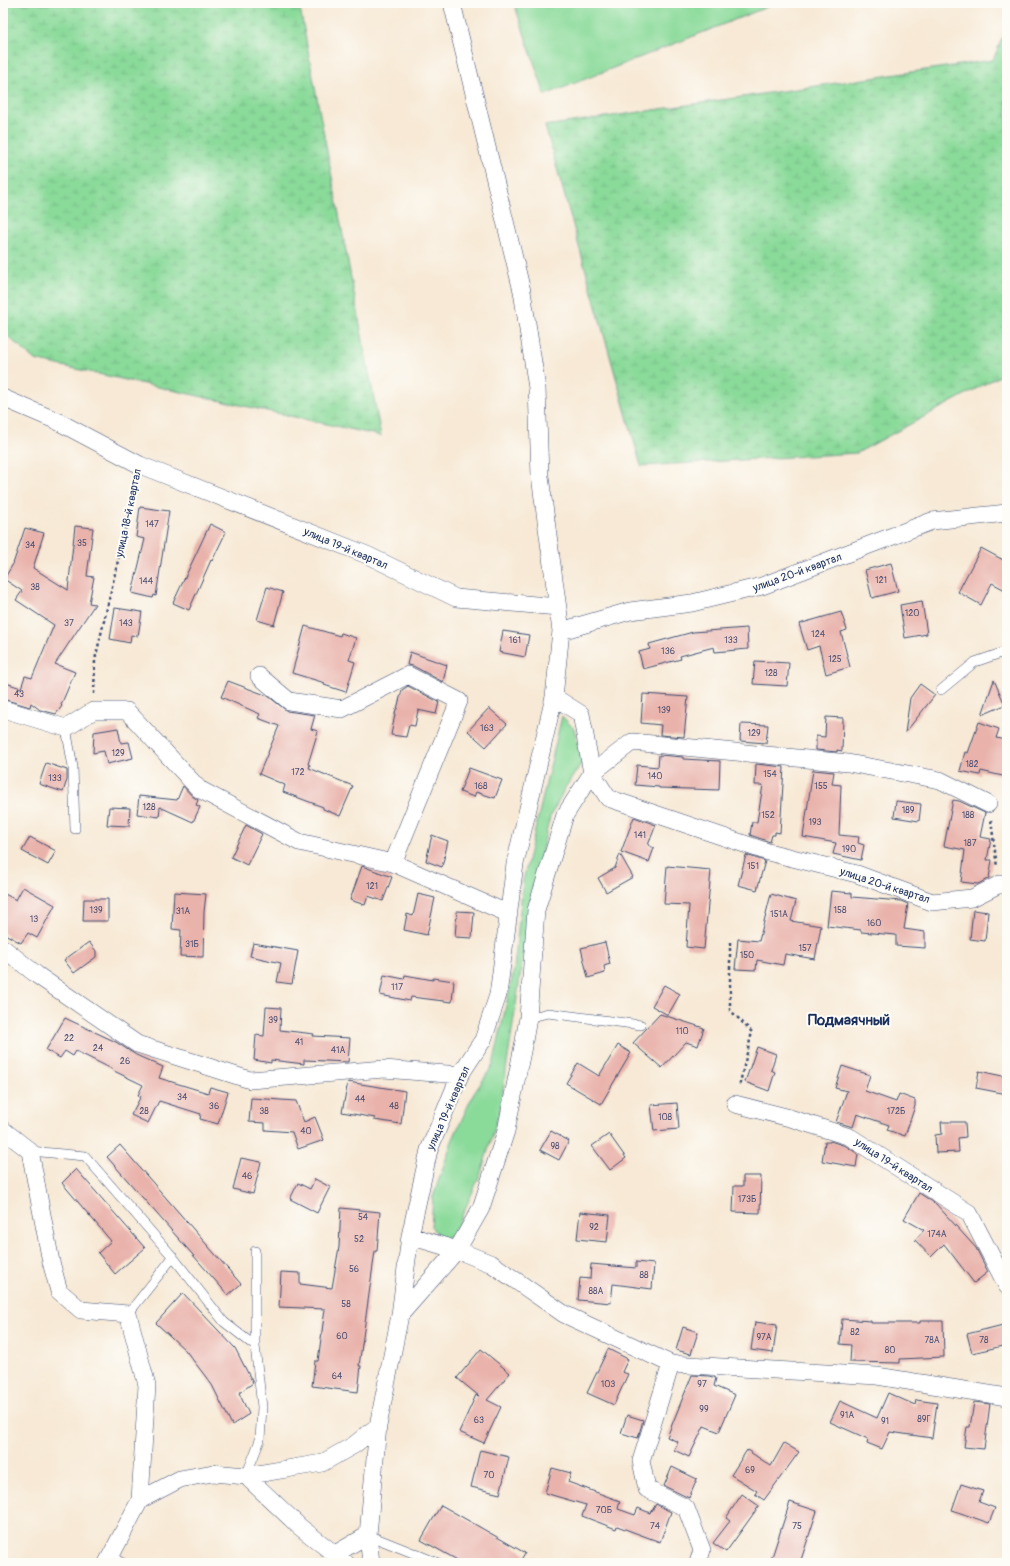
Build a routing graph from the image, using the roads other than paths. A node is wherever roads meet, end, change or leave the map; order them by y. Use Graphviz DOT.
graph roads {
  1 [pos="452,3"];
  2 [pos="3,398"];
  3 [pos="140,465"];
  4 [pos="1007,513"];
  5 [pos="558,607"];
  6 [pos="561,631"];
  7 [pos="1007,651"];
  8 [pos="260,676"];
  9 [pos="941,690"];
  10 [pos="554,697"];
  11 [pos="3,710"];
  12 [pos="66,728"];
  13 [pos="592,773"];
  14 [pos="988,804"];
  15 [pos="75,829"];
  16 [pos="393,863"];
  17 [pos="1003,885"];
  18 [pos="509,914"];
  19 [pos="3,948"];
  20 [pos="528,1018"];
  21 [pos="641,1025"];
  22 [pos="460,1075"];
  23 [pos="735,1104"];
  24 [pos="3,1130"];
  25 [pos="30,1152"];
  26 [pos="410,1236"];
  27 [pos="458,1250"];
  28 [pos="255,1251"];
  29 [pos="173,1257"];
  30 [pos="1007,1286"];
  31 [pos="128,1314"];
  32 [pos="400,1315"];
  33 [pos="255,1346"];
  34 [pos="671,1364"];
  35 [pos="1007,1397"];
  36 [pos="378,1426"];
  37 [pos="246,1476"];
  38 [pos="140,1500"];
  39 [pos="368,1535"];
  40 [pos="341,1559"];
  41 [pos="113,1561"];
  42 [pos="371,1563"];
  43 [pos="438,1563"];
  44 [pos="698,1563"];
  1 -- 5 [label="street, улица 19-й квартал"];
  2 -- 3 [label="street, улица 18-й квартал"];
  3 -- 5 [label="street, улица 19-й квартал"];
  4 -- 6 [label="street, улица 20-й квартал"];
  5 -- 6 [label="street, улица 19-й квартал"];
  6 -- 10 [label="street, улица 19-й квартал"];
  7 -- 9 [label="lane"];
  8 -- 16 [label="street"];
  10 -- 13 [label="street, улица 20-й квартал"];
  10 -- 18 [label="street, улица 19-й квартал"];
  11 -- 12 [label="street"];
  12 -- 15 [label="lane"];
  12 -- 16 [label="street"];
  13 -- 14 [label="street"];
  13 -- 17 [label="street, улица 20-й квартал"];
  13 -- 20 [label="street"];
  16 -- 18 [label="street"];
  18 -- 22 [label="street, улица 19-й квартал"];
  19 -- 22 [label="street"];
  20 -- 21 [label="lane"];
  20 -- 27 [label="street"];
  22 -- 26 [label="street, улица 19-й квартал"];
  23 -- 30 [label="street, улица 19-й квартал"];
  24 -- 25 [label="street"];
  25 -- 29 [label="lane"];
  25 -- 31 [label="street"];
  26 -- 27 [label="street"];
  26 -- 32 [label="street, улица 19-й квартал"];
  27 -- 32 [label="street"];
  27 -- 34 [label="street"];
  28 -- 33 [label="lane"];
  29 -- 31 [label="lane"];
  29 -- 33 [label="lane"];
  31 -- 38 [label="street"];
  32 -- 36 [label="street, улица 19-й квартал"];
  33 -- 37 [label="lane"];
  34 -- 35 [label="street"];
  34 -- 44 [label="street"];
  36 -- 37 [label="street"];
  36 -- 39 [label="street, улица 19-й квартал"];
  37 -- 38 [label="street"];
  37 -- 40 [label="street"];
  38 -- 41 [label="street"];
  39 -- 40 [label="street"];
  39 -- 42 [label="street, улица 19-й квартал"];
  39 -- 43 [label="lane"];
}
